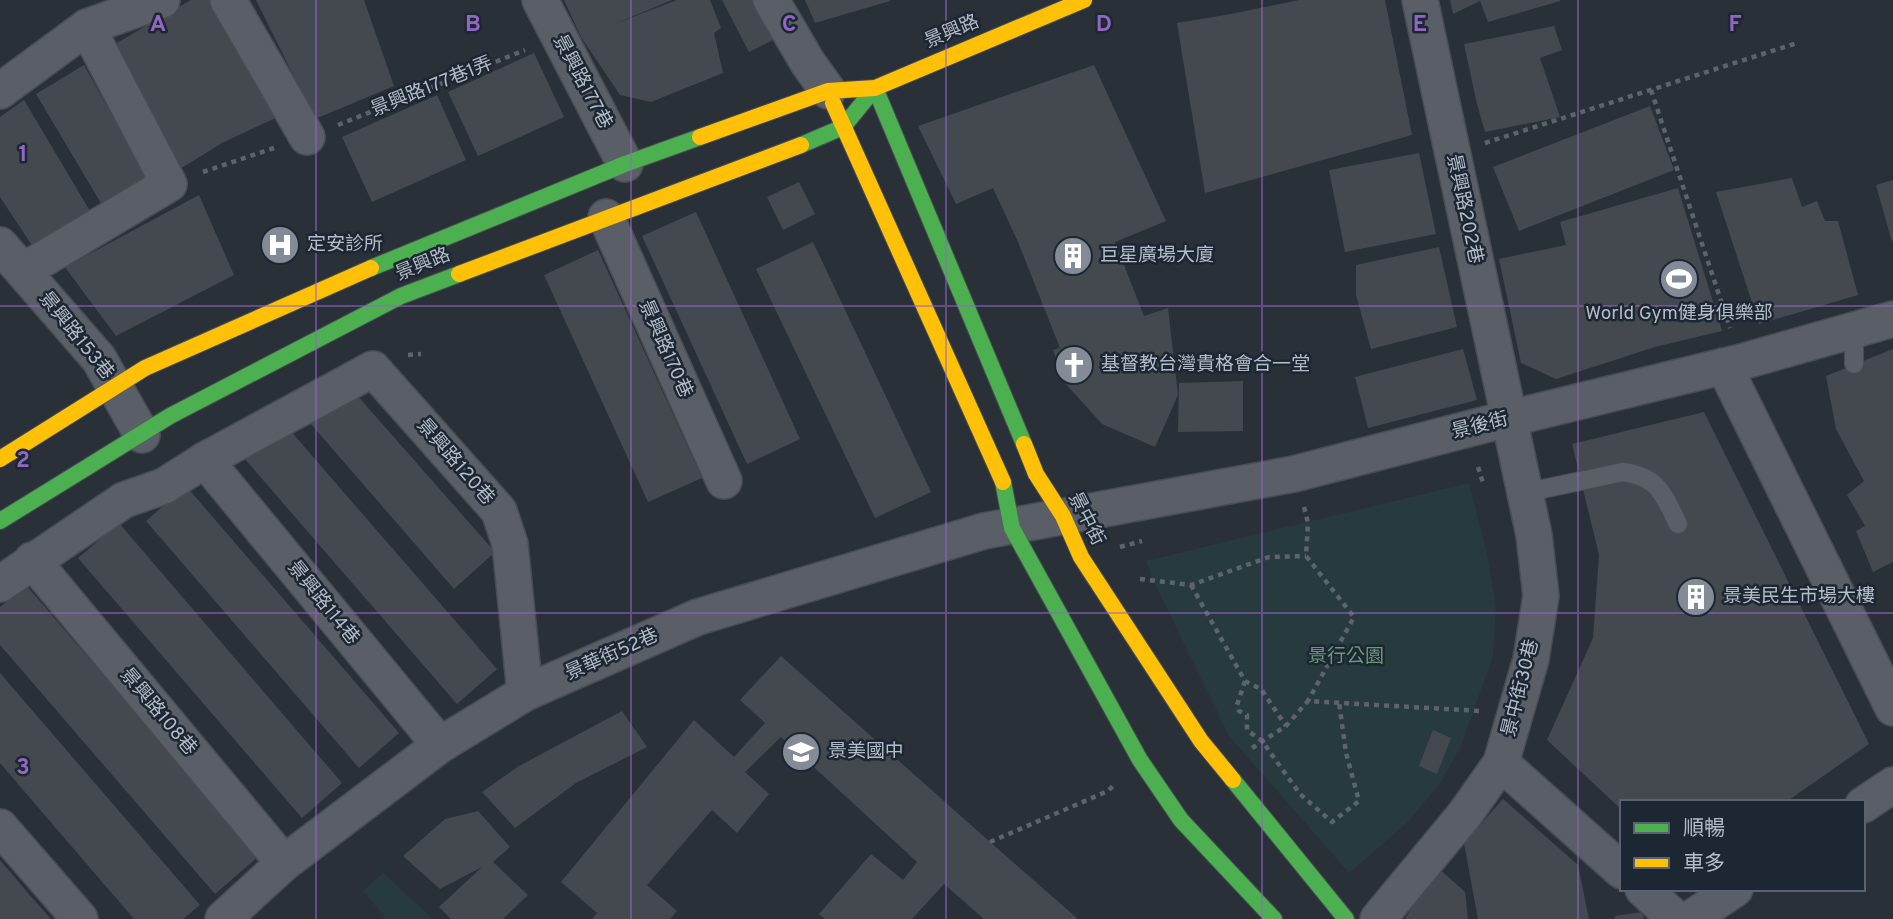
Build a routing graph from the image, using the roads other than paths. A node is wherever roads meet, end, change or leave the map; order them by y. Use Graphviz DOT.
graph roads {
  1 [pos="162,0"];
  2 [pos="228,0"];
  3 [pos="540,0"];
  4 [pos="771,0"];
  5 [pos="1084,0"];
  6 [pos="1420,0"];
  7 [pos="88,27"];
  8 [pos="875,88"];
  9 [pos="0,91"];
  10 [pos="828,91"];
  11 [pos="843,127"];
  12 [pos="307,137"];
  13 [pos="625,164"];
  14 [pos="606,217"];
  15 [pos="0,245"];
  16 [pos="23,271"];
  17 [pos="1893,319"];
  18 [pos="1733,364"];
  19 [pos="116,385"];
  20 [pos="1509,418"];
  21 [pos="142,435"];
  22 [pos="0,458"];
  23 [pos="205,460"];
  24 [pos="724,481"];
  25 [pos="1524,493"];
  26 [pos="1063,516"];
  27 [pos="0,521"];
  28 [pos="1678,524"];
  29 [pos="1012,528"];
  30 [pos="32,561"];
  31 [pos="0,584"];
  32 [pos="525,693"];
  33 [pos="1893,708"];
  34 [pos="440,745"];
  35 [pos="1500,763"];
  36 [pos="1893,785"];
  37 [pos="1865,803"];
  38 [pos="0,827"];
  39 [pos="284,863"];
  40 [pos="1620,869"];
  41 [pos="1645,891"];
  42 [pos="1732,891"];
  43 [pos="80,919"];
  44 [pos="223,919"];
  45 [pos="1274,919"];
  46 [pos="1346,919"];
  47 [pos="1378,919"];
  48 [pos="1676,919"];
  49 [pos="1690,919"];
  1 -- 7 [label="street"];
  2 -- 12 [label="street"];
  3 -- 13 [label="street, 景興路177巷"];
  4 -- 10 [label="street"];
  5 -- 8 [label="street, 景興路"];
  6 -- 20 [label="street, 景興路202巷"];
  7 -- 9 [label="street"];
  7 -- 16 [label="street"];
  8 -- 10 [label="street, 景興路"];
  8 -- 11 [label="street, 景興路"];
  8 -- 26 [label="street, 景中街"];
  10 -- 11 [label="street"];
  10 -- 13 [label="street, 景興路"];
  11 -- 14 [label="street, 景興路"];
  11 -- 29 [label="street"];
  13 -- 19 [label="street, 景興路"];
  14 -- 21 [label="street, 景興路"];
  14 -- 24 [label="street, 景興路170巷"];
  15 -- 16 [label="street, 景興路153巷"];
  16 -- 19 [label="street, 景興路153巷"];
  17 -- 18 [label="street, 景後街"];
  18 -- 20 [label="street, 景後街"];
  18 -- 33 [label="street"];
  19 -- 21 [label="street, 景興路153巷"];
  19 -- 22 [label="street, 景興路"];
  20 -- 25 [label="street, 景中街30巷"];
  20 -- 26 [label="street, 景後街"];
  21 -- 27 [label="street, 景興路"];
  23 -- 30 [label="street"];
  23 -- 32 [label="street, 景興路120巷"];
  23 -- 34 [label="street, 景興路114巷"];
  25 -- 28 [label="lane"];
  25 -- 35 [label="street, 景中街30巷"];
  26 -- 29 [label="street, 景華街52巷"];
  26 -- 46 [label="street, 景中街"];
  29 -- 32 [label="street, 景華街52巷"];
  29 -- 45 [label="street"];
  30 -- 31 [label="street"];
  30 -- 39 [label="street, 景興路108巷"];
  32 -- 34 [label="street, 景華街52巷"];
  34 -- 39 [label="street, 景華街52巷"];
  35 -- 40 [label="street"];
  35 -- 47 [label="street, 景中街30巷"];
  36 -- 37 [label="street"];
  38 -- 43 [label="street"];
  39 -- 44 [label="street, 景華街52巷"];
  41 -- 48 [label="street"];
  42 -- 49 [label="street"];
}
